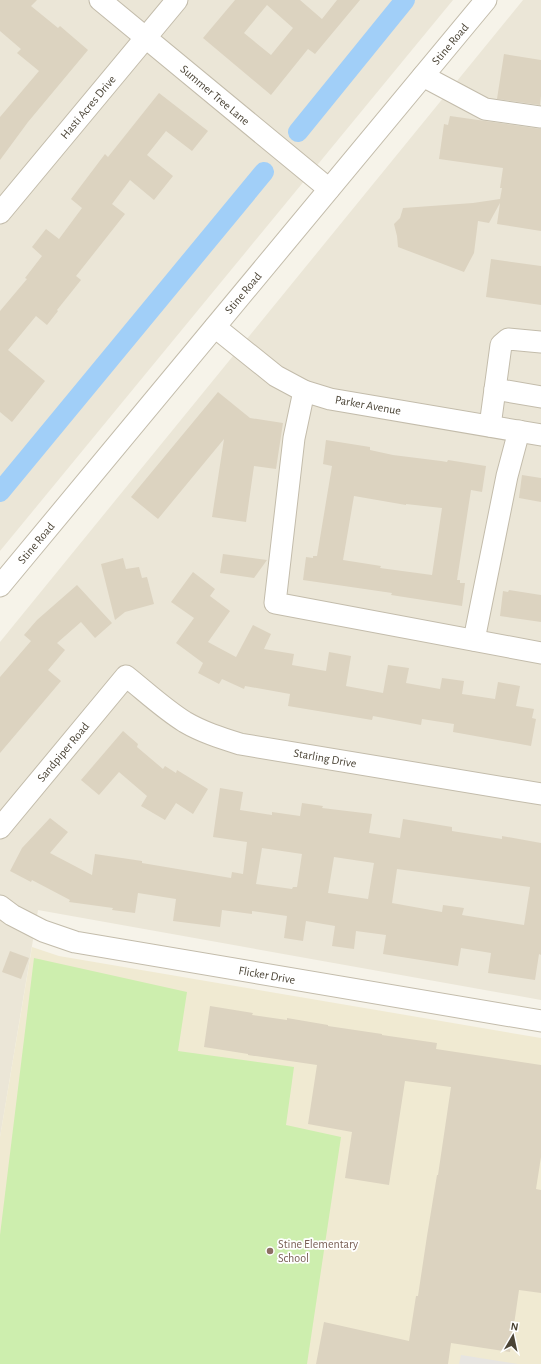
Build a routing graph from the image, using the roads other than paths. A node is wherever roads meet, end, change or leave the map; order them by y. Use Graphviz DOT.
graph roads {
  1 [pos="100,0"];
  2 [pos="177,0"];
  3 [pos="486,0"];
  4 [pos="146,37"];
  5 [pos="423,76"];
  6 [pos="541,117"];
  7 [pos="329,189"];
  8 [pos="0,213"];
  9 [pos="215,327"];
  10 [pos="541,342"];
  11 [pos="495,389"];
  12 [pos="304,391"];
  13 [pos="541,397"];
  14 [pos="490,426"];
  15 [pos="519,431"];
  16 [pos="541,434"];
  17 [pos="0,586"];
  18 [pos="474,640"];
  19 [pos="541,653"];
  20 [pos="126,676"];
  21 [pos="541,794"];
  22 [pos="0,828"];
  23 [pos="0,906"];
  24 [pos="541,1021"];
  1 -- 4 [label="street, Summer Tree Lane"];
  2 -- 4 [label="street, Hasti Acres Drive"];
  3 -- 5 [label="street, Stine Road"];
  4 -- 7 [label="street, Summer Tree Lane"];
  4 -- 8 [label="street, Hasti Acres Drive"];
  5 -- 6 [label="street"];
  5 -- 7 [label="street, Stine Road"];
  7 -- 9 [label="street, Stine Road"];
  9 -- 12 [label="street, Parker Avenue"];
  9 -- 17 [label="street, Stine Road"];
  10 -- 11 [label="street"];
  11 -- 13 [label="street"];
  11 -- 14 [label="street"];
  12 -- 14 [label="street, Parker Avenue"];
  12 -- 18 [label="street"];
  14 -- 15 [label="street, Parker Avenue"];
  15 -- 16 [label="street, Parker Avenue"];
  15 -- 18 [label="street"];
  18 -- 19 [label="street"];
  20 -- 21 [label="street, Starling Drive"];
  20 -- 22 [label="street, Sandpiper Road"];
  23 -- 24 [label="street, Flicker Drive"];
}
